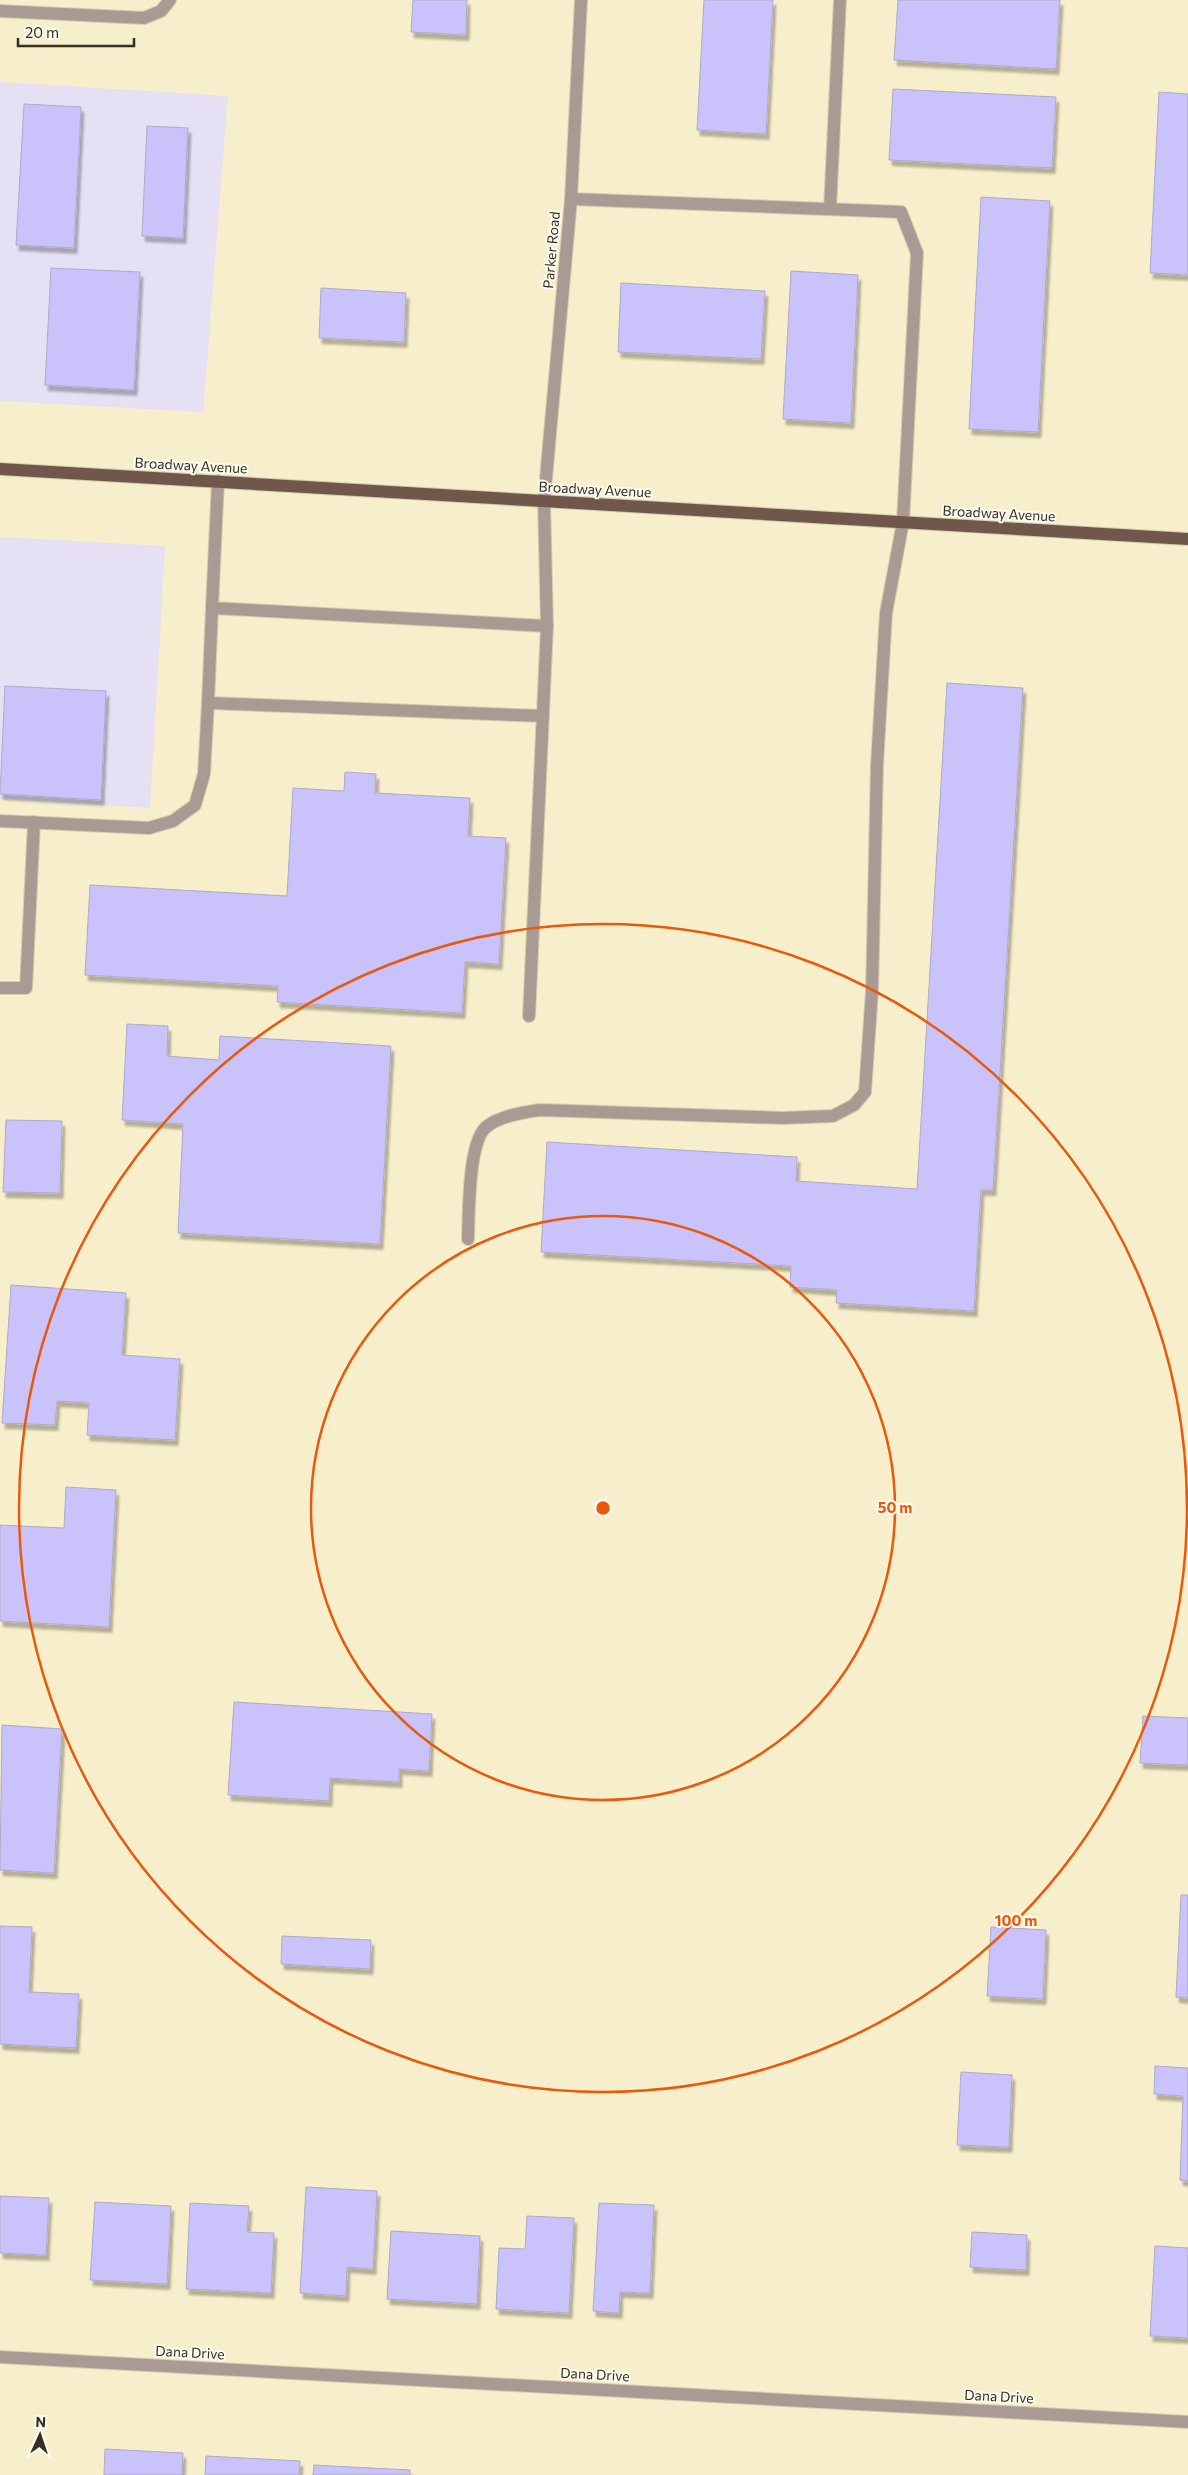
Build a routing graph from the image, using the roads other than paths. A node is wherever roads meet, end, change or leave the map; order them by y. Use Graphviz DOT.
graph roads {
  1 [pos="170,0"];
  2 [pos="581,0"];
  3 [pos="840,0"];
  4 [pos="0,11"];
  5 [pos="571,199"];
  6 [pos="830,209"];
  7 [pos="0,469"];
  8 [pos="218,482"];
  9 [pos="544,501"];
  10 [pos="902,522"];
  11 [pos="1188,539"];
  12 [pos="212,608"];
  13 [pos="547,626"];
  14 [pos="208,703"];
  15 [pos="543,716"];
  16 [pos="0,821"];
  17 [pos="34,822"];
  18 [pos="0,988"];
  19 [pos="529,1016"];
  20 [pos="468,1239"];
  21 [pos="0,2356"];
  22 [pos="1188,2422"];
  1 -- 4 [label="street"];
  2 -- 5 [label="street, Parker Road"];
  3 -- 6 [label="street"];
  5 -- 6 [label="street"];
  5 -- 9 [label="street, Parker Road"];
  6 -- 10 [label="street"];
  7 -- 8 [label="main road, Broadway Avenue"];
  8 -- 9 [label="main road, Broadway Avenue"];
  8 -- 12 [label="street"];
  9 -- 10 [label="main road, Broadway Avenue"];
  9 -- 13 [label="street, Parker Road"];
  10 -- 11 [label="main road, Broadway Avenue"];
  10 -- 20 [label="street"];
  12 -- 13 [label="street"];
  12 -- 14 [label="street"];
  13 -- 15 [label="street, Parker Road"];
  14 -- 15 [label="street"];
  14 -- 17 [label="street"];
  15 -- 19 [label="street, Parker Road"];
  16 -- 17 [label="street"];
  17 -- 18 [label="street"];
  21 -- 22 [label="street, Dana Drive"];
}
